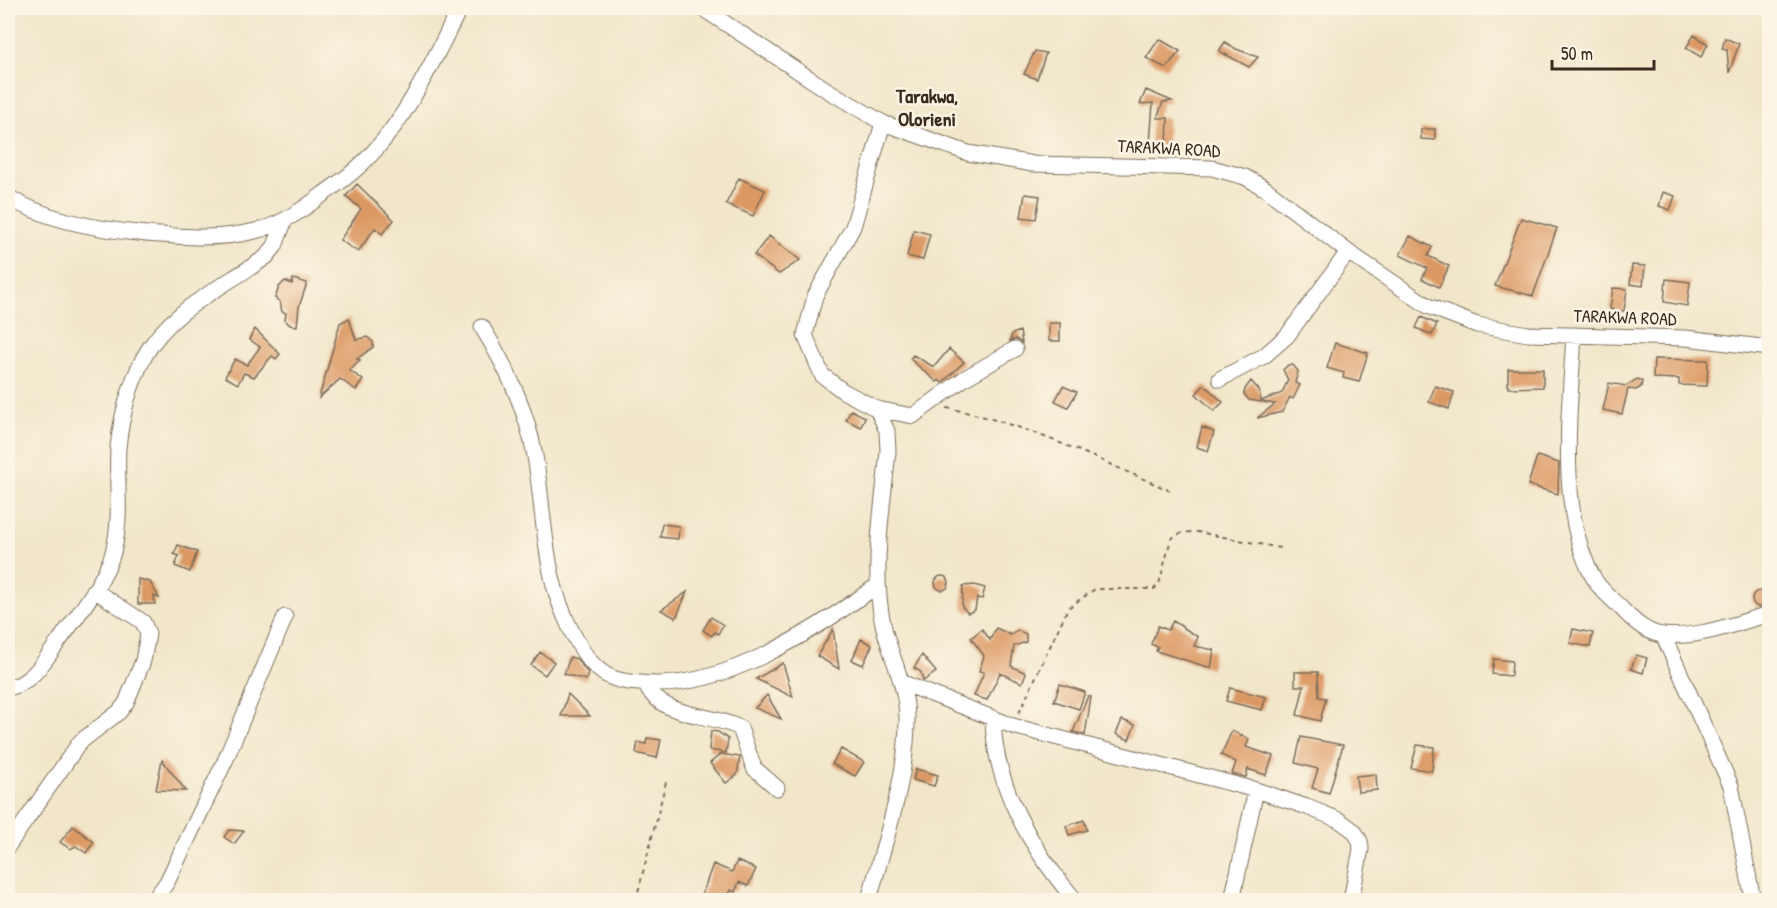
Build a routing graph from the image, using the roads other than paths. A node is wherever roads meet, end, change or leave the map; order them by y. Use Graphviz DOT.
graph roads {
  1 [pos="460,8"];
  2 [pos="702,8"];
  3 [pos="883,123"];
  4 [pos="8,197"];
  5 [pos="284,222"];
  6 [pos="1348,252"];
  7 [pos="482,327"];
  8 [pos="1574,335"];
  9 [pos="1770,348"];
  10 [pos="1016,349"];
  11 [pos="1220,379"];
  12 [pos="877,410"];
  13 [pos="878,585"];
  14 [pos="94,590"];
  15 [pos="1770,614"];
  16 [pos="285,617"];
  17 [pos="1663,635"];
  18 [pos="903,683"];
  19 [pos="645,684"];
  20 [pos="8,688"];
  21 [pos="993,718"];
  22 [pos="777,788"];
  23 [pos="1256,790"];
  24 [pos="8,846"];
  25 [pos="154,900"];
  26 [pos="869,900"];
  27 [pos="1075,900"];
  28 [pos="1232,900"];
  29 [pos="1351,900"];
  30 [pos="1753,900"];
  1 -- 5 [label="street"];
  2 -- 3 [label="street, TARAKWA ROAD"];
  3 -- 6 [label="street, TARAKWA ROAD"];
  3 -- 12 [label="street"];
  4 -- 5 [label="street"];
  5 -- 14 [label="street"];
  6 -- 8 [label="street, TARAKWA ROAD"];
  6 -- 11 [label="street"];
  7 -- 19 [label="street"];
  8 -- 9 [label="street, TARAKWA ROAD"];
  8 -- 17 [label="street"];
  10 -- 12 [label="street"];
  12 -- 13 [label="street"];
  13 -- 18 [label="street"];
  13 -- 19 [label="street"];
  14 -- 20 [label="street"];
  14 -- 24 [label="street"];
  15 -- 17 [label="street"];
  16 -- 25 [label="street"];
  17 -- 30 [label="street"];
  18 -- 21 [label="street"];
  18 -- 26 [label="street"];
  19 -- 22 [label="street"];
  21 -- 23 [label="street"];
  21 -- 27 [label="street"];
  23 -- 28 [label="street"];
  23 -- 29 [label="street"];
}
